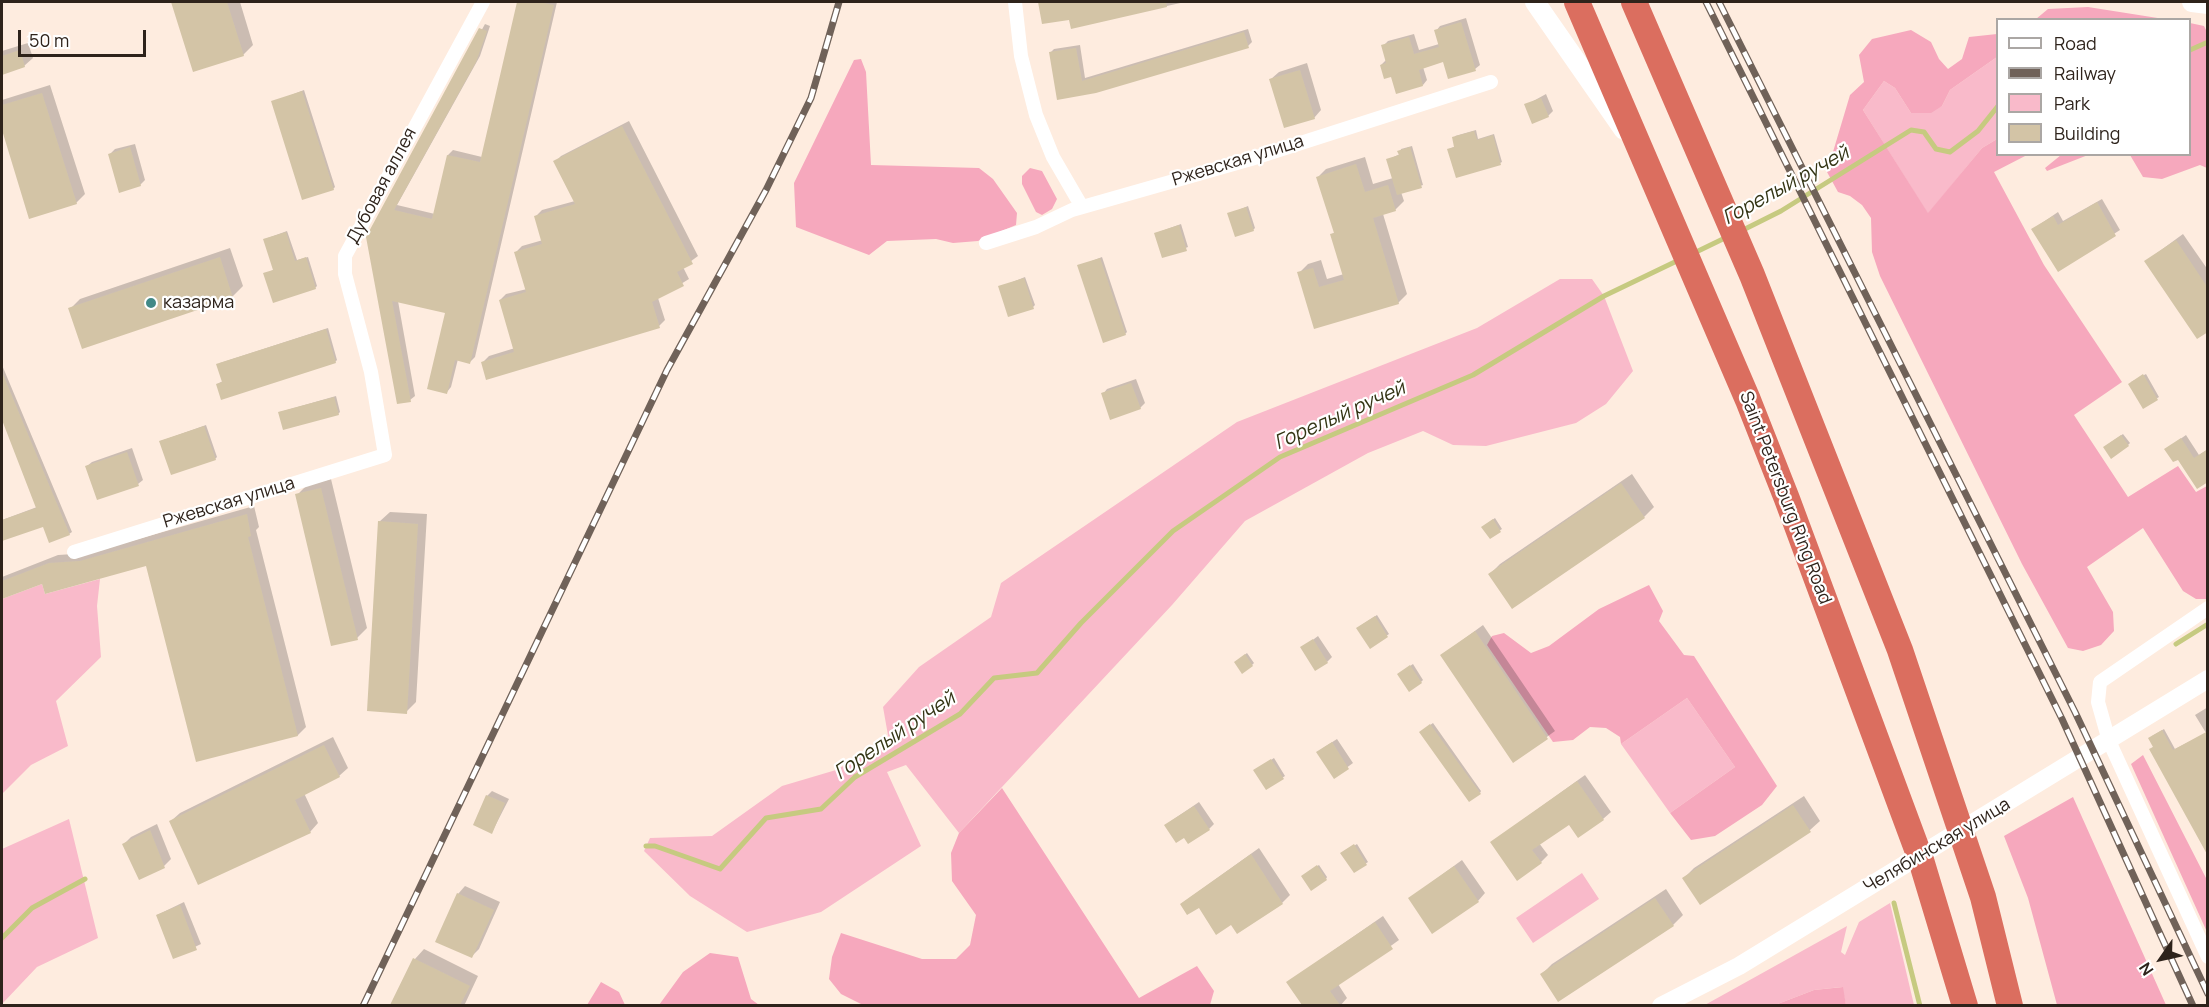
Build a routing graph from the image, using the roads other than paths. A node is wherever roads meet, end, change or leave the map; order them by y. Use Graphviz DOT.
graph roads {
  1 [pos="483,2"];
  2 [pos="1015,2"];
  3 [pos="1535,2"];
  4 [pos="1577,2"];
  5 [pos="1634,2"];
  6 [pos="2192,2"];
  7 [pos="2208,4"];
  8 [pos="1491,82"];
  9 [pos="1645,159"];
  10 [pos="1082,207"];
  11 [pos="986,243"];
  12 [pos="385,454"];
  13 [pos="74,552"];
  14 [pos="2208,608"];
  15 [pos="2208,679"];
  16 [pos="2208,957"];
  17 [pos="1661,1005"];
  18 [pos="1965,1005"];
  19 [pos="2010,1005"];
  1 -- 12 [label="street, Дубовая аллея"];
  2 -- 10 [label="street"];
  3 -- 9 [label="main road"];
  4 -- 9 [label="highway, Saint Petersburg Ring Road"];
  5 -- 19 [label="highway"];
  6 -- 7 [label="main road"];
  8 -- 10 [label="street, Ржевская улица"];
  9 -- 18 [label="highway, Saint Petersburg Ring Road"];
  10 -- 11 [label="street, Ржевская улица"];
  12 -- 13 [label="street, Ржевская улица"];
  14 -- 16 [label="street"];
  15 -- 17 [label="street, Челябинская улица"];
}
